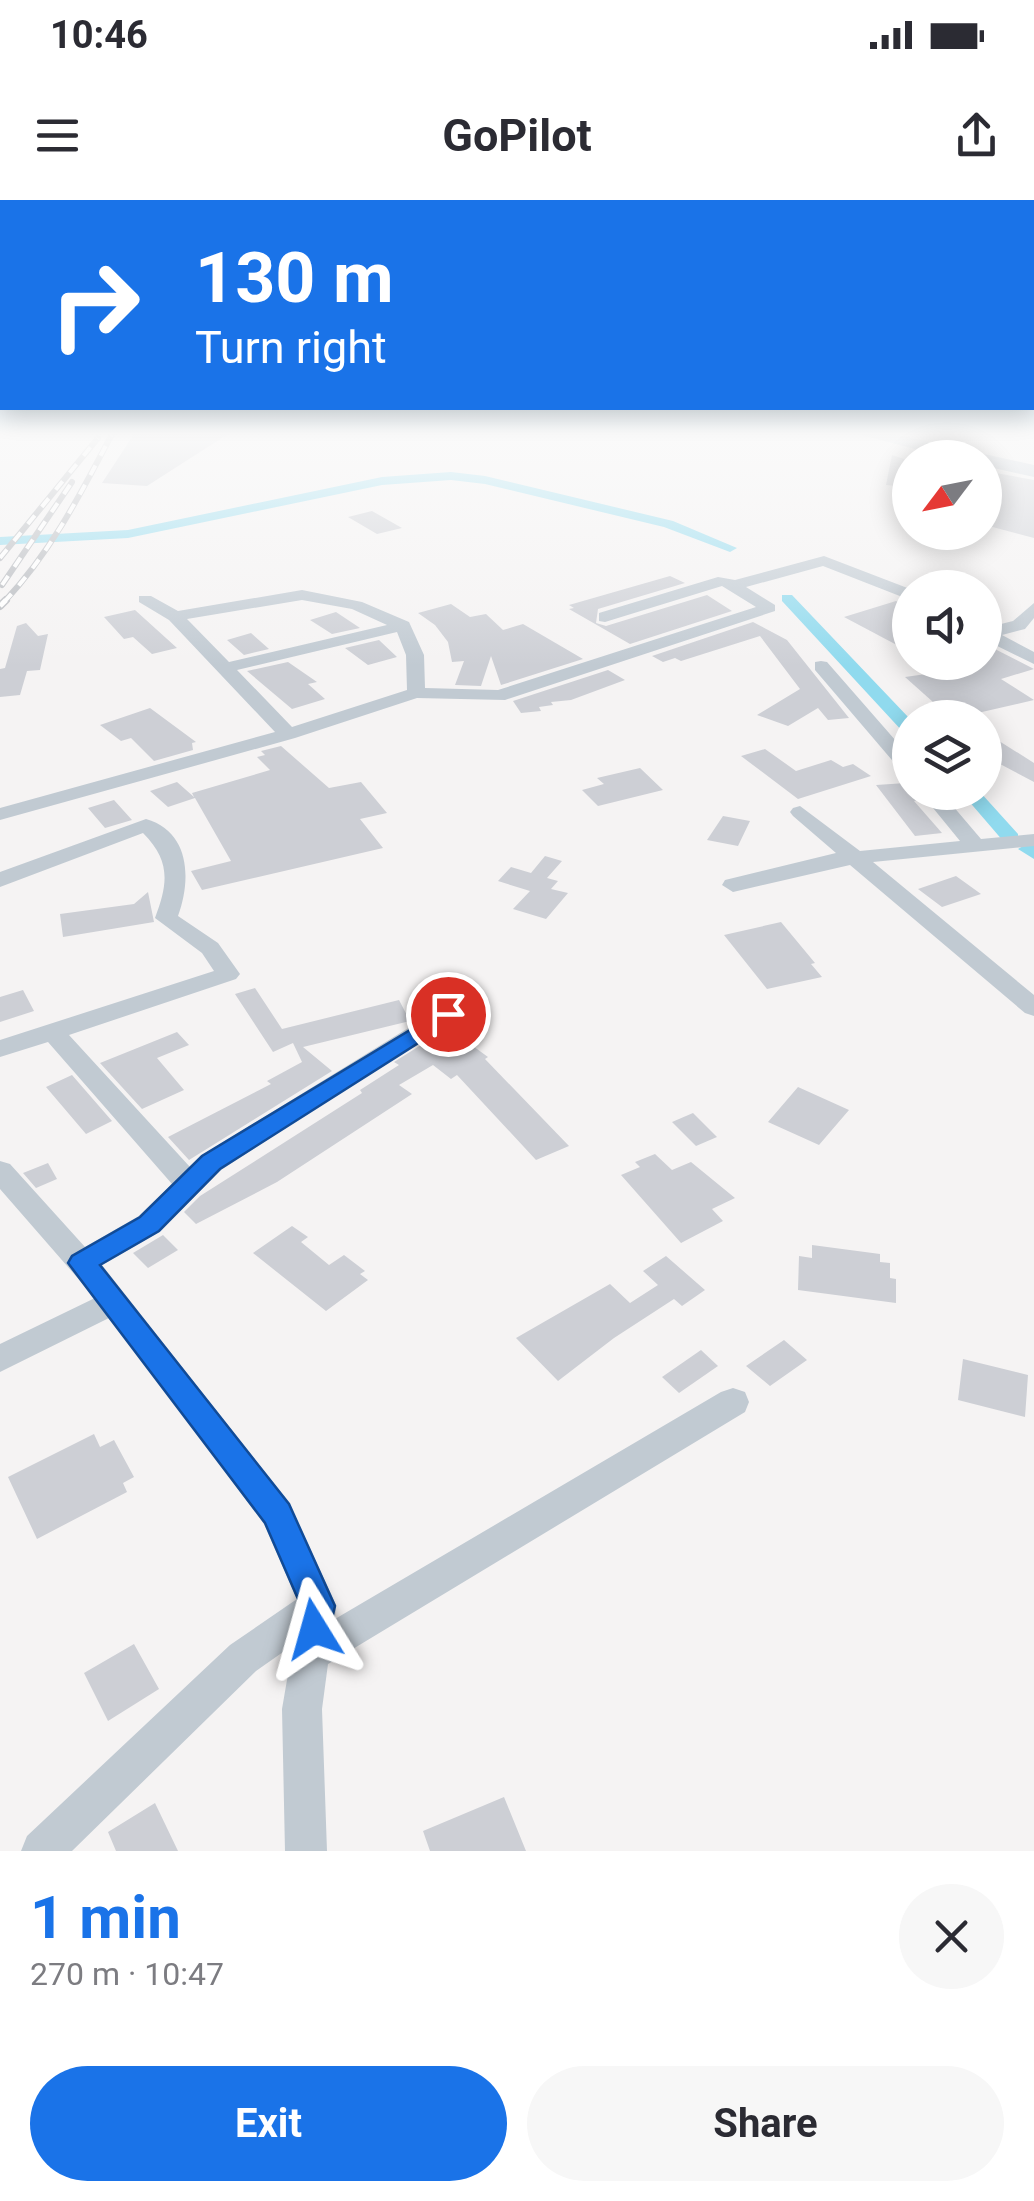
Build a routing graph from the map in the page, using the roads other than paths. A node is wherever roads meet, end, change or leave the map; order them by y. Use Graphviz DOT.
graph roads {
  1 [pos="732,586"];
  2 [pos="892,588"];
  3 [pos="145,599"];
  4 [pos="1034,608"];
  5 [pos="174,616"];
  6 [pos="605,617"];
  7 [pos="403,626"];
  8 [pos="1002,629"];
  9 [pos="1002,642"];
  10 [pos="1034,659"];
  11 [pos="821,666"];
  12 [pos="224,668"];
  13 [pos="416,693"];
  14 [pos="288,734"];
  15 [pos="892,749"];
  16 [pos="945,810"];
  17 [pos="800,812"];
  18 [pos="0,814"];
  19 [pos="1034,840"];
  20 [pos="976,846"];
  21 [pos="856,858"];
  22 [pos="0,880"];
  23 [pos="733,884"];
  24 [pos="1034,1008"];
  25 [pos="448,1014"];
  26 [pos="52,1031"];
  27 [pos="0,1049"];
  28 [pos="0,1171"];
  29 [pos="190,1186"];
  30 [pos="82,1263"];
  31 [pos="116,1301"];
  32 [pos="0,1359"];
  33 [pos="733,1402"];
  34 [pos="318,1606"];
  35 [pos="311,1653"];
  36 [pos="42,1851"];
  37 [pos="306,1851"];
  1 -- 2 [label="street"];
  1 -- 6 [label="street"];
  1 -- 13 [label="street"];
  3 -- 5 [label="street"];
  4 -- 8 [label="street"];
  5 -- 7 [label="street"];
  5 -- 12 [label="street"];
  7 -- 12 [label="street"];
  7 -- 13 [label="street"];
  9 -- 10 [label="street"];
  11 -- 15 [label="street"];
  12 -- 14 [label="street"];
  13 -- 14 [label="street"];
  14 -- 18 [label="street"];
  16 -- 20 [label="street"];
  17 -- 21 [label="street"];
  19 -- 20 [label="street"];
  20 -- 21 [label="street"];
  21 -- 23 [label="street"];
  21 -- 24 [label="street"];
  22 -- 26 [label="street"];
  25 -- 29 [label="street"];
  26 -- 27 [label="street"];
  26 -- 29 [label="street"];
  28 -- 30 [label="street"];
  29 -- 30 [label="street"];
  30 -- 31 [label="street"];
  31 -- 32 [label="street"];
  31 -- 34 [label="street"];
  33 -- 35 [label="street"];
  34 -- 35 [label="street"];
  34 -- 36 [label="street"];
  35 -- 37 [label="street"];
}
